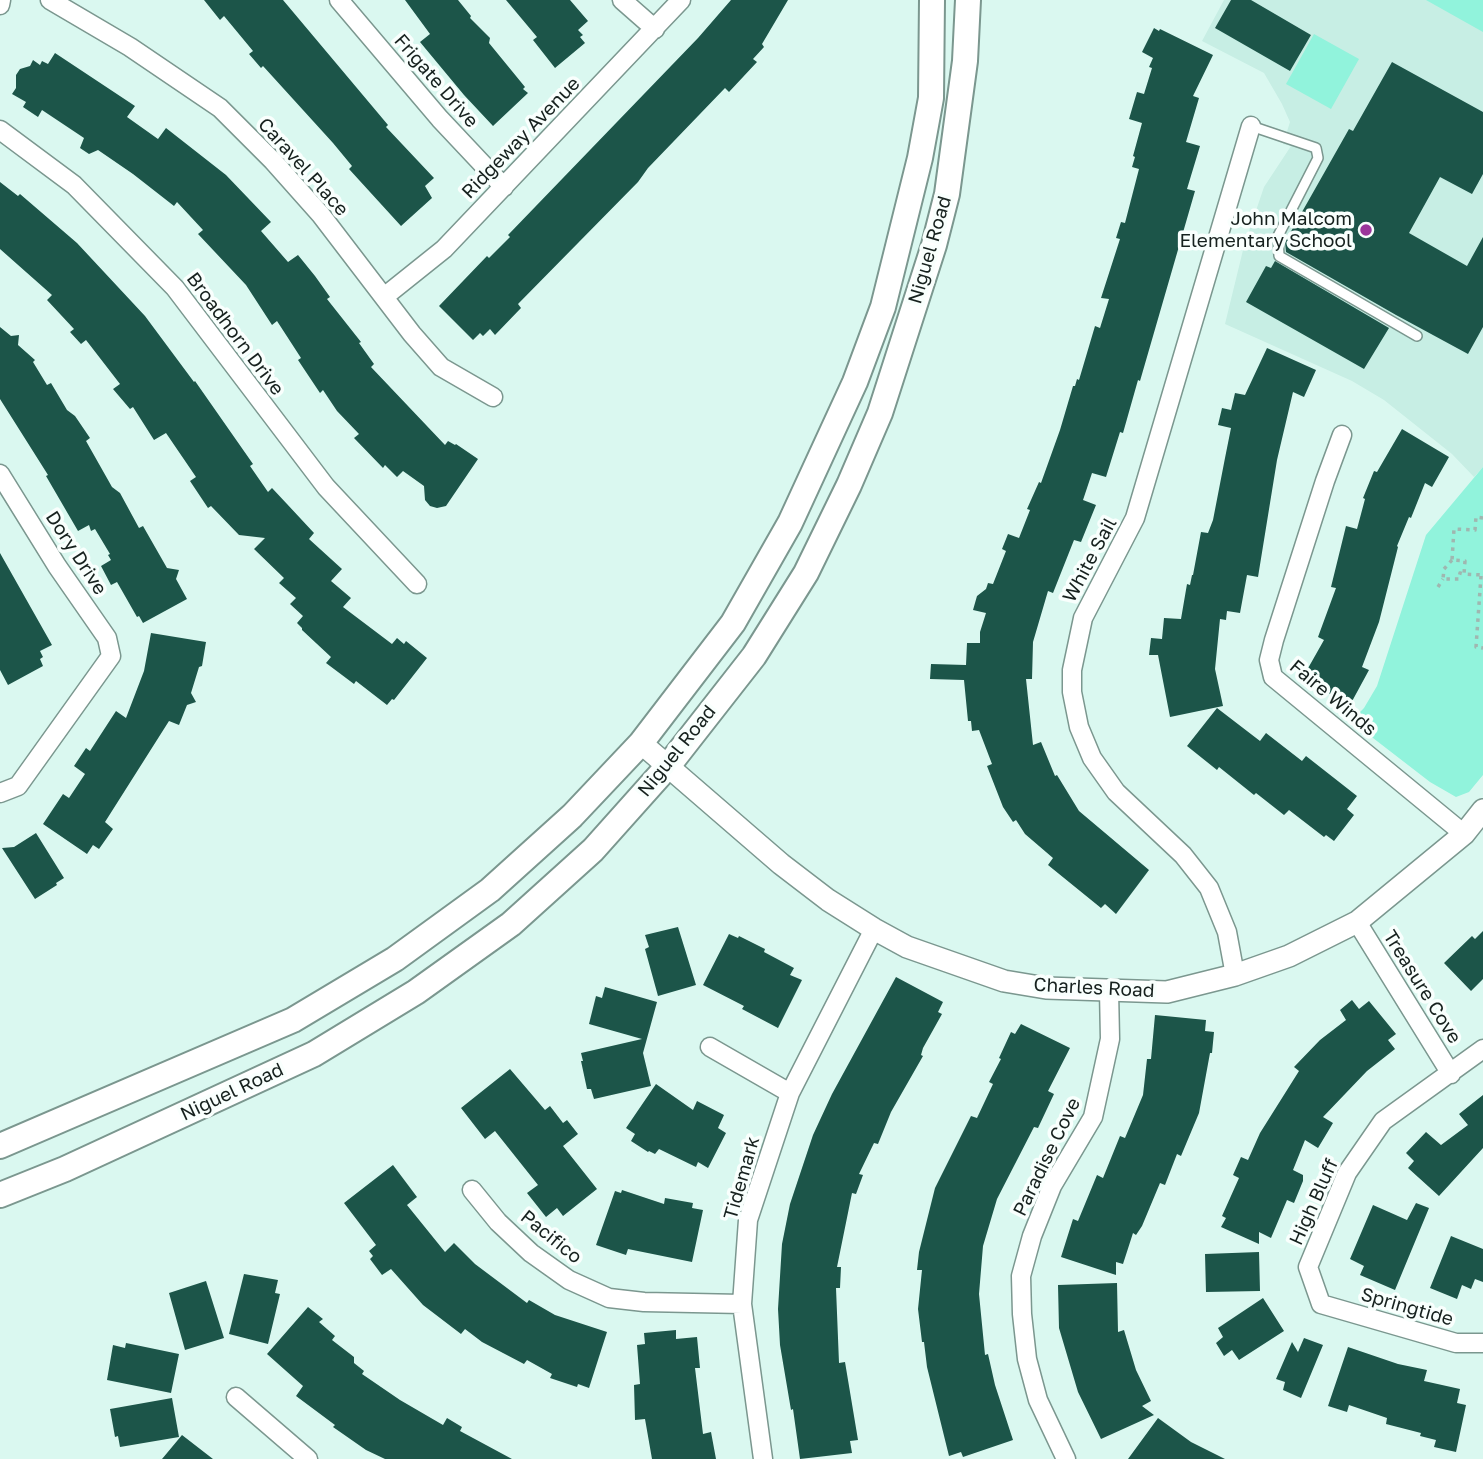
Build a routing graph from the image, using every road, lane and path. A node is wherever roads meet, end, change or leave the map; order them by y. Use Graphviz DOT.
graph roads {
  1 [pos="50,0"];
  2 [pos="339,0"];
  3 [pos="622,0"];
  4 [pos="681,0"];
  5 [pos="932,0"];
  6 [pos="968,0"];
  7 [pos="654,29"];
  8 [pos="1251,126"];
  9 [pos="0,130"];
  10 [pos="504,187"];
  11 [pos="384,297"];
  12 [pos="1417,336"];
  13 [pos="493,397"];
  14 [pos="1342,435"];
  15 [pos="0,474"];
  16 [pos="1483,518"];
  17 [pos="1452,560"];
  18 [pos="1464,574"];
  19 [pos="1482,575"];
  20 [pos="1443,579"];
  21 [pos="417,584"];
  22 [pos="1438,587"];
  23 [pos="1481,597"];
  24 [pos="1483,648"];
  25 [pos="641,743"];
  26 [pos="668,766"];
  27 [pos="0,793"];
  28 [pos="1483,810"];
  29 [pos="1464,834"];
  30 [pos="1357,922"];
  31 [pos="873,929"];
  32 [pos="1235,975"];
  33 [pos="1109,990"];
  34 [pos="710,1047"];
  35 [pos="1483,1049"];
  36 [pos="1451,1074"];
  37 [pos="790,1093"];
  38 [pos="0,1146"];
  39 [pos="472,1190"];
  40 [pos="0,1195"];
  41 [pos="742,1304"];
  42 [pos="1321,1304"];
  43 [pos="1483,1343"];
  44 [pos="236,1397"];
  45 [pos="309,1459"];
  46 [pos="763,1459"];
  47 [pos="1066,1459"];
  1 -- 11 [label="street, Caravel Place"];
  2 -- 10 [label="street, Frigate Drive"];
  3 -- 7 [label="street"];
  4 -- 7 [label="street, Ridgeway Avenue"];
  5 -- 25 [label="main road, Niguel Road"];
  6 -- 26 [label="main road, Niguel Road"];
  7 -- 10 [label="street, Ridgeway Avenue"];
  8 -- 12 [label="lane"];
  8 -- 32 [label="street, White Sail"];
  9 -- 21 [label="street, Broadhorn Drive"];
  10 -- 11 [label="street, Ridgeway Avenue"];
  11 -- 13 [label="street, Caravel Place"];
  14 -- 29 [label="street, Faire Winds"];
  15 -- 27 [label="street, Dory Drive"];
  16 -- 17 [label="path"];
  17 -- 18 [label="path"];
  17 -- 20 [label="path"];
  18 -- 19 [label="path"];
  18 -- 20 [label="path"];
  19 -- 23 [label="path"];
  20 -- 22 [label="path"];
  23 -- 24 [label="path"];
  25 -- 26 [label="street, Charles Road"];
  25 -- 38 [label="main road, Niguel Road"];
  26 -- 31 [label="street, Charles Road"];
  26 -- 40 [label="main road, Niguel Road"];
  28 -- 29 [label="street, Charles Road"];
  29 -- 30 [label="street, Charles Road"];
  30 -- 32 [label="street, Charles Road"];
  30 -- 36 [label="street, Treasure Cove"];
  31 -- 33 [label="street, Charles Road"];
  31 -- 37 [label="street, Tidemark"];
  32 -- 33 [label="street, Charles Road"];
  33 -- 47 [label="street, Paradise Cove"];
  34 -- 37 [label="street"];
  35 -- 36 [label="street, High Bluff"];
  36 -- 42 [label="street, High Bluff"];
  37 -- 41 [label="street, Tidemark"];
  39 -- 41 [label="street, Pacifico"];
  41 -- 46 [label="street, Tidemark"];
  42 -- 43 [label="street, Springtide"];
  44 -- 45 [label="street"];
}
